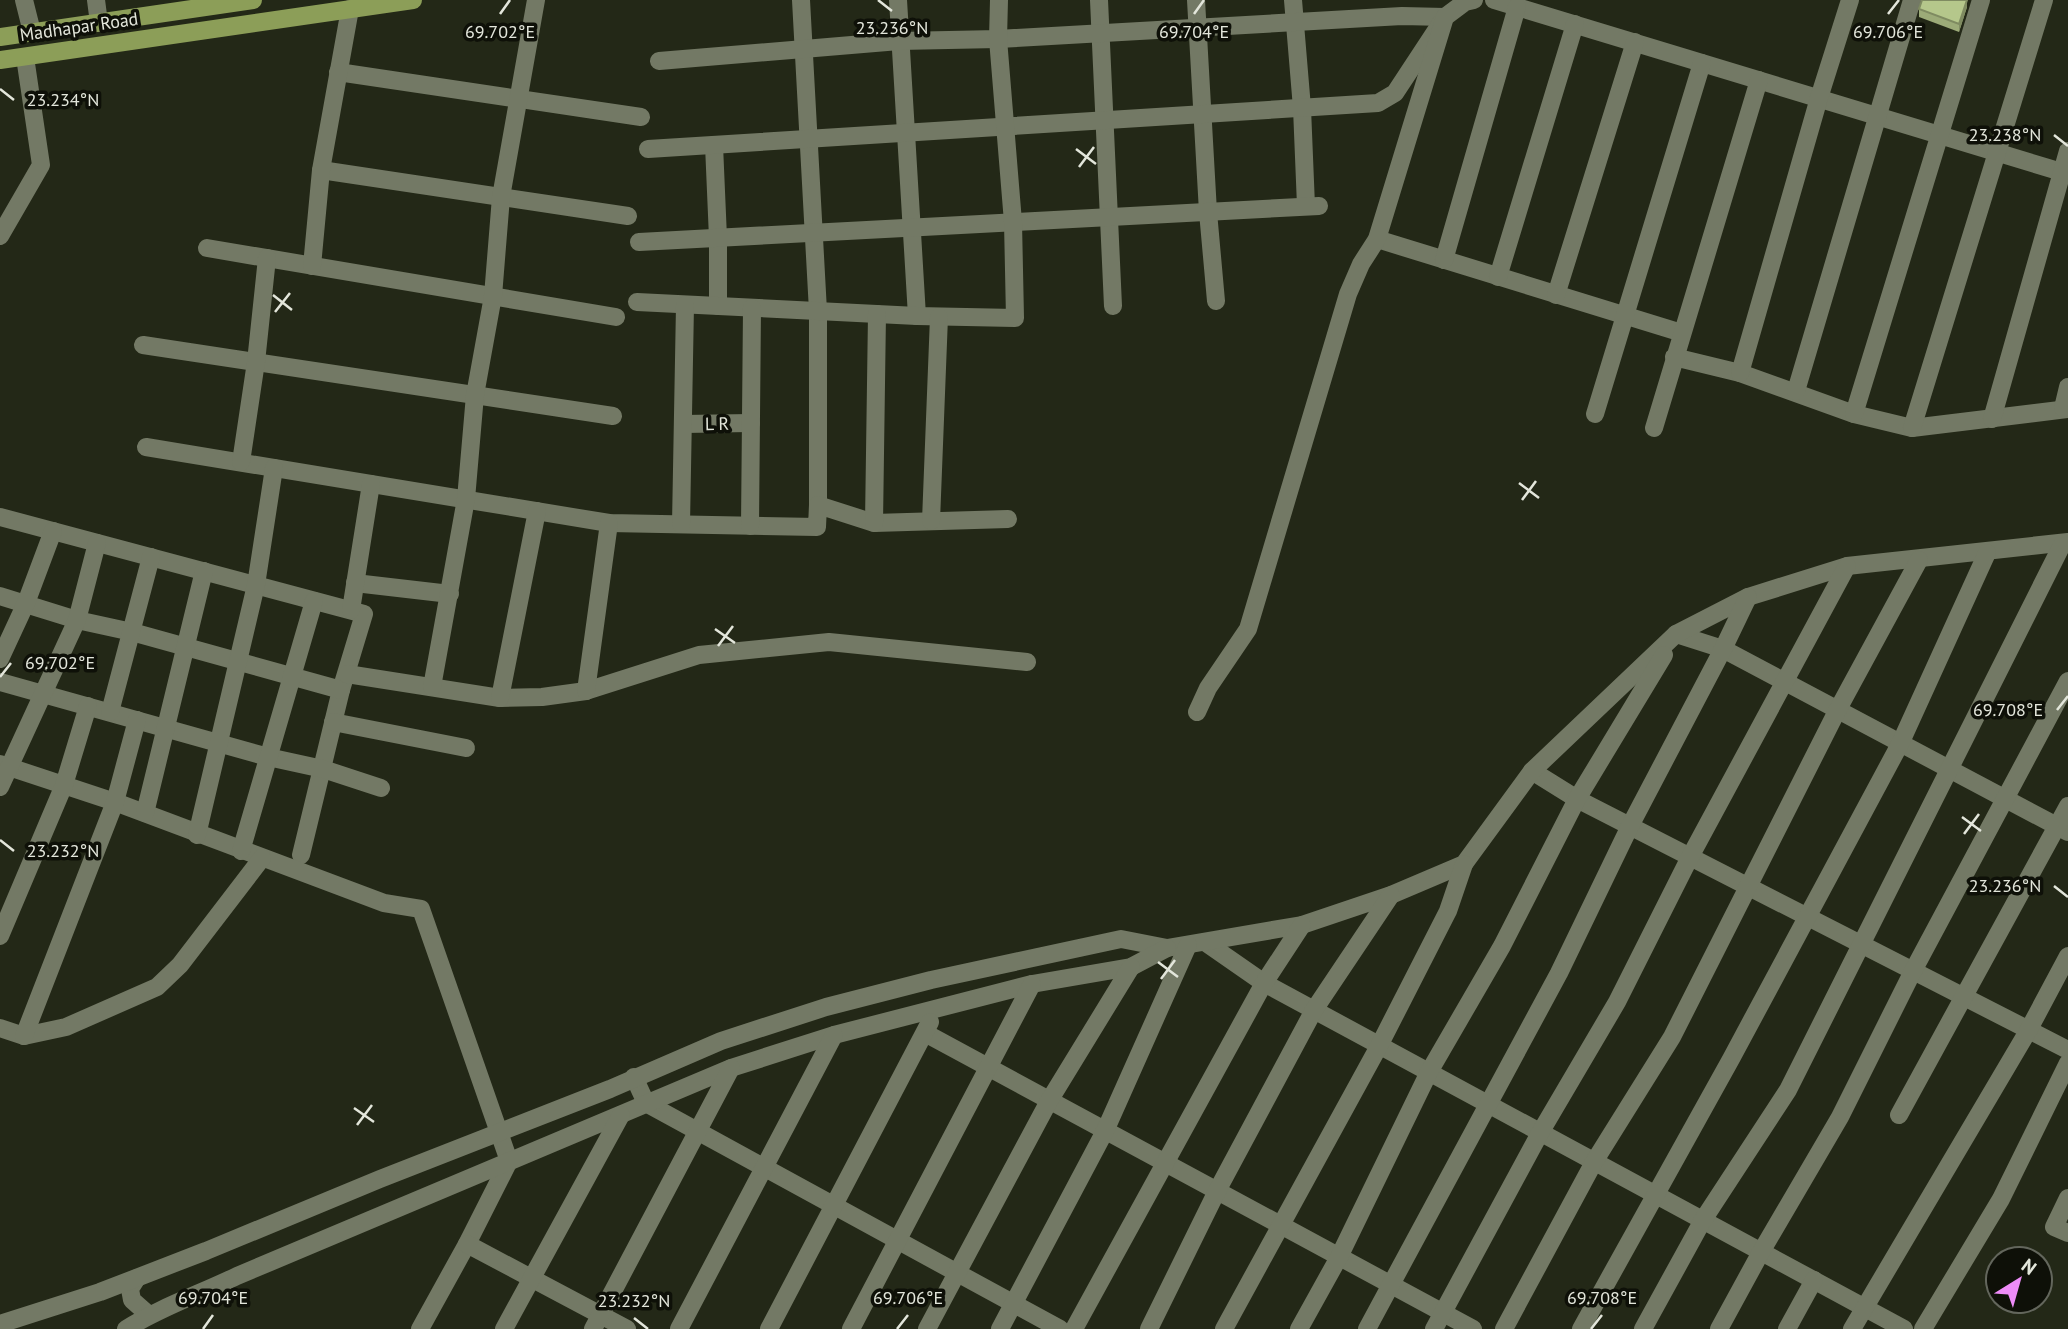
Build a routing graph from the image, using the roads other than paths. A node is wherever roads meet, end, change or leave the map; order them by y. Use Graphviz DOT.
graph roads {
  1 [pos="24,0"];
  2 [pos="96,0"];
  3 [pos="253,0"];
  4 [pos="413,0"];
  5 [pos="536,0"];
  6 [pos="801,0"];
  7 [pos="898,0"];
  8 [pos="999,0"];
  9 [pos="1098,0"];
  10 [pos="1196,0"];
  11 [pos="1293,0"];
  12 [pos="1474,0"];
  13 [pos="1494,0"];
  14 [pos="1850,0"];
  15 [pos="1912,0"];
  16 [pos="1981,0"];
  17 [pos="2044,0"];
  18 [pos="192,5"];
  19 [pos="1517,6"];
  20 [pos="1401,8"];
  21 [pos="350,9"];
  22 [pos="1445,17"];
  23 [pos="1296,22"];
  24 [pos="99,23"];
  25 [pos="1574,24"];
  26 [pos="1198,28"];
  27 [pos="32,32"];
  28 [pos="1099,33"];
  29 [pos="0,37"];
  30 [pos="998,39"];
  31 [pos="899,41"];
  32 [pos="1635,43"];
  33 [pos="804,49"];
  34 [pos="25,57"];
  35 [pos="0,60"];
  36 [pos="659,61"];
  37 [pos="1702,63"];
  38 [pos="338,72"];
  39 [pos="1759,80"];
  40 [pos="1819,98"];
  41 [pos="519,99"];
  42 [pos="1303,108"];
  43 [pos="1202,115"];
  44 [pos="1879,116"];
  45 [pos="641,117"];
  46 [pos="1105,121"];
  47 [pos="1005,128"];
  48 [pos="906,135"];
  49 [pos="1939,136"];
  50 [pos="809,139"];
  51 [pos="713,145"];
  52 [pos="648,149"];
  53 [pos="2068,151"];
  54 [pos="1998,153"];
  55 [pos="321,170"];
  56 [pos="2065,173"];
  57 [pos="502,197"];
  58 [pos="1208,212"];
  59 [pos="628,216"];
  60 [pos="1109,217"];
  61 [pos="1013,222"];
  62 [pos="912,228"];
  63 [pos="813,233"];
  64 [pos="0,236"];
  65 [pos="718,238"];
  66 [pos="1377,239"];
  67 [pos="639,242"];
  68 [pos="207,248"];
  69 [pos="267,258"];
  70 [pos="1444,260"];
  71 [pos="312,265"];
  72 [pos="1498,277"];
  73 [pos="1556,295"];
  74 [pos="493,296"];
  75 [pos="1216,301"];
  76 [pos="637,302"];
  77 [pos="685,305"];
  78 [pos="719,306"];
  79 [pos="1113,306"];
  80 [pos="752,308"];
  81 [pos="818,311"];
  82 [pos="877,314"];
  83 [pos="1624,315"];
  84 [pos="917,316"];
  85 [pos="617,317"];
  86 [pos="939,317"];
  87 [pos="1682,333"];
  88 [pos="143,345"];
  89 [pos="1674,357"];
  90 [pos="256,362"];
  91 [pos="1740,373"];
  92 [pos="2068,387"];
  93 [pos="1796,391"];
  94 [pos="475,395"];
  95 [pos="2066,409"];
  96 [pos="1595,414"];
  97 [pos="1854,414"];
  98 [pos="613,416"];
  99 [pos="1992,419"];
  100 [pos="683,424"];
  101 [pos="751,424"];
  102 [pos="1654,428"];
  103 [pos="1912,428"];
  104 [pos="146,447"];
  105 [pos="241,463"];
  106 [pos="274,468"];
  107 [pos="370,484"];
  108 [pos="466,499"];
  109 [pos="818,505"];
  110 [pos="537,511"];
  111 [pos="0,517"];
  112 [pos="1008,519"];
  113 [pos="931,521"];
  114 [pos="609,523"];
  115 [pos="874,523"];
  116 [pos="681,524"];
  117 [pos="750,526"];
  118 [pos="53,531"];
  119 [pos="2065,542"];
  120 [pos="97,543"];
  121 [pos="1987,553"];
  122 [pos="150,557"];
  123 [pos="1919,560"];
  124 [pos="1847,566"];
  125 [pos="204,571"];
  126 [pos="355,583"];
  127 [pos="256,585"];
  128 [pos="450,594"];
  129 [pos="0,596"];
  130 [pos="1748,597"];
  131 [pos="314,601"];
  132 [pos="26,603"];
  133 [pos="351,611"];
  134 [pos="77,620"];
  135 [pos="132,632"];
  136 [pos="1676,634"];
  137 [pos="186,647"];
  138 [pos="1723,649"];
  139 [pos="0,659"];
  140 [pos="237,662"];
  141 [pos="1027,662"];
  142 [pos="290,676"];
  143 [pos="2068,681"];
  144 [pos="0,682"];
  145 [pos="344,682"];
  146 [pos="1784,683"];
  147 [pos="432,687"];
  148 [pos="586,691"];
  149 [pos="43,694"];
  150 [pos="500,698"];
  151 [pos="88,706"];
  152 [pos="1837,711"];
  153 [pos="110,712"];
  154 [pos="1198,712"];
  155 [pos="137,720"];
  156 [pos="333,722"];
  157 [pos="167,728"];
  158 [pos="218,743"];
  159 [pos="1900,744"];
  160 [pos="467,748"];
  161 [pos="268,757"];
  162 [pos="4,765"];
  163 [pos="323,769"];
  164 [pos="1948,769"];
  165 [pos="1532,771"];
  166 [pos="64,785"];
  167 [pos="0,787"];
  168 [pos="381,788"];
  169 [pos="1577,799"];
  170 [pos="2006,799"];
  171 [pos="115,802"];
  172 [pos="2068,806"];
  173 [pos="145,814"];
  174 [pos="1630,826"];
  175 [pos="2063,829"];
  176 [pos="197,835"];
  177 [pos="241,851"];
  178 [pos="301,855"];
  179 [pos="1690,857"];
  180 [pos="268,860"];
  181 [pos="1464,863"];
  182 [pos="1749,888"];
  183 [pos="1391,895"];
  184 [pos="1806,916"];
  185 [pos="1302,925"];
  186 [pos="0,936"];
  187 [pos="1197,944"];
  188 [pos="1861,946"];
  189 [pos="1167,948"];
  190 [pos="2068,956"];
  191 [pos="1131,967"];
  192 [pos="1913,971"];
  193 [pos="1264,983"];
  194 [pos="1032,984"];
  195 [pos="1964,997"];
  196 [pos="938,1008"];
  197 [pos="1314,1010"];
  198 [pos="0,1028"];
  199 [pos="2028,1031"];
  200 [pos="925,1033"];
  201 [pos="834,1035"];
  202 [pos="24,1037"];
  203 [pos="1379,1046"];
  204 [pos="2068,1051"];
  205 [pos="2068,1063"];
  206 [pos="988,1067"];
  207 [pos="731,1068"];
  208 [pos="1429,1072"];
  209 [pos="634,1077"];
  210 [pos="1049,1101"];
  211 [pos="646,1103"];
  212 [pos="1489,1105"];
  213 [pos="621,1115"];
  214 [pos="1899,1115"];
  215 [pos="1105,1131"];
  216 [pos="499,1132"];
  217 [pos="697,1133"];
  218 [pos="1540,1133"];
  219 [pos="509,1161"];
  220 [pos="1594,1162"];
  221 [pos="1165,1163"];
  222 [pos="762,1168"];
  223 [pos="1217,1191"];
  224 [pos="1654,1194"];
  225 [pos="2068,1198"];
  226 [pos="832,1206"];
  227 [pos="1703,1220"];
  228 [pos="1279,1225"];
  229 [pos="2068,1233"];
  230 [pos="896,1240"];
  231 [pos="467,1244"];
  232 [pos="1760,1252"];
  233 [pos="1339,1257"];
  234 [pos="956,1273"];
  235 [pos="136,1278"];
  236 [pos="532,1278"];
  237 [pos="1814,1280"];
  238 [pos="1392,1285"];
  239 [pos="1013,1303"];
  240 [pos="1864,1307"];
  241 [pos="1443,1313"];
  242 [pos="149,1315"];
  243 [pos="597,1322"];
  244 [pos="0,1324"];
  245 [pos="126,1329"];
  246 [pos="420,1329"];
  247 [pos="504,1329"];
  248 [pos="627,1329"];
  249 [pos="678,1329"];
  250 [pos="769,1329"];
  251 [pos="851,1329"];
  252 [pos="927,1329"];
  253 [pos="1000,1329"];
  254 [pos="1060,1329"];
  255 [pos="1074,1329"];
  256 [pos="1149,1329"];
  257 [pos="1224,1329"];
  258 [pos="1299,1329"];
  259 [pos="1367,1329"];
  260 [pos="1434,1329"];
  261 [pos="1473,1329"];
  262 [pos="1504,1329"];
  263 [pos="1581,1329"];
  264 [pos="1643,1329"];
  265 [pos="1719,1329"];
  266 [pos="1787,1329"];
  267 [pos="1852,1329"];
  268 [pos="1904,1329"];
  269 [pos="1923,1329"];
  1 -- 27 [label="street"];
  2 -- 24 [label="street"];
  3 -- 18 [label="main road, Madhapar Road"];
  4 -- 21 [label="main road, Madhapar Road"];
  5 -- 41 [label="street"];
  6 -- 33 [label="street"];
  7 -- 31 [label="street"];
  8 -- 30 [label="street"];
  9 -- 28 [label="street"];
  10 -- 26 [label="street"];
  11 -- 23 [label="street"];
  12 -- 22 [label="street"];
  13 -- 19 [label="street"];
  14 -- 40 [label="street"];
  15 -- 44 [label="street"];
  16 -- 49 [label="street"];
  17 -- 54 [label="street"];
  18 -- 24 [label="main road, Madhapar Road"];
  19 -- 25 [label="street"];
  19 -- 70 [label="street"];
  20 -- 22 [label="street"];
  20 -- 23 [label="street"];
  21 -- 34 [label="main road, Madhapar Road"];
  21 -- 38 [label="street"];
  22 -- 42 [label="street"];
  22 -- 66 [label="street"];
  23 -- 26 [label="street"];
  23 -- 42 [label="street"];
  24 -- 27 [label="main road, Madhapar Road"];
  25 -- 32 [label="street"];
  25 -- 72 [label="street"];
  26 -- 28 [label="street"];
  26 -- 43 [label="street"];
  27 -- 29 [label="main road, Madhapar Road"];
  28 -- 30 [label="street"];
  28 -- 46 [label="street"];
  30 -- 31 [label="street"];
  30 -- 47 [label="street"];
  31 -- 33 [label="street"];
  31 -- 48 [label="street"];
  32 -- 37 [label="street"];
  32 -- 73 [label="street"];
  33 -- 36 [label="street"];
  33 -- 50 [label="street"];
  34 -- 35 [label="main road, Madhapar Road"];
  34 -- 64 [label="street"];
  37 -- 39 [label="street"];
  37 -- 83 [label="street"];
  38 -- 41 [label="street"];
  38 -- 55 [label="street"];
  39 -- 40 [label="street"];
  39 -- 87 [label="street"];
  40 -- 44 [label="street"];
  40 -- 91 [label="street"];
  41 -- 45 [label="street"];
  41 -- 57 [label="street"];
  42 -- 43 [label="street"];
  42 -- 58 [label="street"];
  43 -- 46 [label="street"];
  43 -- 58 [label="street"];
  44 -- 49 [label="street"];
  44 -- 93 [label="street"];
  46 -- 47 [label="street"];
  46 -- 60 [label="street"];
  47 -- 48 [label="street"];
  47 -- 61 [label="street"];
  48 -- 50 [label="street"];
  48 -- 62 [label="street"];
  49 -- 54 [label="street"];
  49 -- 97 [label="street"];
  50 -- 51 [label="street"];
  50 -- 63 [label="street"];
  51 -- 52 [label="street"];
  51 -- 65 [label="street"];
  53 -- 56 [label="street"];
  54 -- 56 [label="street"];
  54 -- 103 [label="street"];
  55 -- 57 [label="street"];
  55 -- 71 [label="street"];
  56 -- 99 [label="street"];
  57 -- 59 [label="street"];
  57 -- 74 [label="street"];
  58 -- 60 [label="street"];
  58 -- 75 [label="street"];
  60 -- 61 [label="street"];
  60 -- 79 [label="street"];
  61 -- 62 [label="street"];
  61 -- 86 [label="street"];
  62 -- 63 [label="street"];
  62 -- 84 [label="street"];
  63 -- 65 [label="street"];
  63 -- 81 [label="street"];
  65 -- 67 [label="street"];
  65 -- 78 [label="street"];
  66 -- 70 [label="street"];
  66 -- 154 [label="street"];
  68 -- 69 [label="street"];
  69 -- 71 [label="street"];
  69 -- 90 [label="street"];
  70 -- 72 [label="street"];
  71 -- 74 [label="street"];
  72 -- 73 [label="street"];
  73 -- 83 [label="street"];
  74 -- 85 [label="street"];
  74 -- 94 [label="street"];
  76 -- 77 [label="street"];
  77 -- 78 [label="street"];
  77 -- 100 [label="street"];
  78 -- 80 [label="street"];
  80 -- 81 [label="street"];
  80 -- 101 [label="street"];
  81 -- 82 [label="street"];
  81 -- 109 [label="street"];
  82 -- 84 [label="street"];
  82 -- 115 [label="street"];
  83 -- 87 [label="street"];
  83 -- 96 [label="street"];
  84 -- 86 [label="street"];
  86 -- 113 [label="street"];
  87 -- 89 [label="street"];
  88 -- 90 [label="street"];
  89 -- 91 [label="street"];
  89 -- 102 [label="street"];
  90 -- 94 [label="street"];
  90 -- 105 [label="street"];
  91 -- 93 [label="street"];
  92 -- 95 [label="street"];
  93 -- 97 [label="street"];
  94 -- 98 [label="street"];
  94 -- 108 [label="street"];
  95 -- 99 [label="street"];
  97 -- 103 [label="street"];
  99 -- 103 [label="street"];
  100 -- 101 [label="street, L R"];
  100 -- 116 [label="street"];
  101 -- 117 [label="street"];
  104 -- 105 [label="street"];
  105 -- 106 [label="street"];
  106 -- 107 [label="street"];
  106 -- 127 [label="street"];
  107 -- 108 [label="street"];
  107 -- 126 [label="street"];
  108 -- 110 [label="street"];
  108 -- 128 [label="street"];
  109 -- 115 [label="street"];
  109 -- 117 [label="street"];
  110 -- 114 [label="street"];
  110 -- 150 [label="street"];
  111 -- 118 [label="street"];
  112 -- 113 [label="street"];
  113 -- 115 [label="street"];
  114 -- 116 [label="street"];
  114 -- 148 [label="street"];
  116 -- 117 [label="street"];
  118 -- 120 [label="street"];
  118 -- 132 [label="street"];
  119 -- 121 [label="street"];
  119 -- 164 [label="street"];
  120 -- 122 [label="street"];
  120 -- 134 [label="street"];
  121 -- 123 [label="street"];
  121 -- 159 [label="street"];
  122 -- 125 [label="street"];
  122 -- 135 [label="street"];
  123 -- 124 [label="street"];
  123 -- 152 [label="street"];
  124 -- 130 [label="street"];
  124 -- 146 [label="street"];
  125 -- 127 [label="street"];
  125 -- 137 [label="street"];
  126 -- 128 [label="street"];
  126 -- 133 [label="street"];
  127 -- 131 [label="street"];
  127 -- 140 [label="street"];
  128 -- 147 [label="street"];
  129 -- 132 [label="street"];
  130 -- 136 [label="street"];
  130 -- 138 [label="street"];
  131 -- 133 [label="street"];
  131 -- 142 [label="street"];
  132 -- 134 [label="street"];
  132 -- 139 [label="street"];
  133 -- 145 [label="street"];
  134 -- 135 [label="street"];
  134 -- 149 [label="street"];
  135 -- 137 [label="street"];
  135 -- 153 [label="street"];
  136 -- 138 [label="street"];
  136 -- 165 [label="street"];
  136 -- 169 [label="street"];
  137 -- 140 [label="street"];
  137 -- 157 [label="street"];
  138 -- 146 [label="street"];
  138 -- 174 [label="street"];
  140 -- 142 [label="street"];
  140 -- 158 [label="street"];
  141 -- 148 [label="street"];
  142 -- 145 [label="street"];
  142 -- 161 [label="street"];
  143 -- 170 [label="street"];
  144 -- 149 [label="street"];
  145 -- 147 [label="street"];
  145 -- 156 [label="street"];
  146 -- 152 [label="street"];
  146 -- 179 [label="street"];
  147 -- 150 [label="street"];
  148 -- 150 [label="street"];
  149 -- 151 [label="street"];
  149 -- 162 [label="street"];
  151 -- 153 [label="street"];
  151 -- 166 [label="street"];
  152 -- 159 [label="street"];
  152 -- 182 [label="street"];
  153 -- 155 [label="street"];
  155 -- 157 [label="street"];
  155 -- 171 [label="street"];
  156 -- 160 [label="street"];
  156 -- 163 [label="street"];
  157 -- 158 [label="street"];
  157 -- 173 [label="street"];
  158 -- 161 [label="street"];
  158 -- 176 [label="street"];
  159 -- 164 [label="street"];
  159 -- 184 [label="street"];
  161 -- 163 [label="street"];
  161 -- 177 [label="street"];
  162 -- 166 [label="street"];
  162 -- 167 [label="street"];
  163 -- 168 [label="street"];
  163 -- 178 [label="street"];
  164 -- 170 [label="street"];
  164 -- 188 [label="street"];
  165 -- 169 [label="street"];
  165 -- 181 [label="street"];
  166 -- 171 [label="street"];
  166 -- 186 [label="street"];
  169 -- 174 [label="street"];
  169 -- 208 [label="street"];
  170 -- 175 [label="street"];
  170 -- 192 [label="street"];
  171 -- 173 [label="street"];
  171 -- 202 [label="street"];
  172 -- 175 [label="street"];
  173 -- 176 [label="street"];
  174 -- 179 [label="street"];
  174 -- 212 [label="street"];
  175 -- 195 [label="street"];
  176 -- 177 [label="street"];
  177 -- 180 [label="street"];
  179 -- 182 [label="street"];
  179 -- 218 [label="street"];
  180 -- 202 [label="street"];
  180 -- 216 [label="street"];
  181 -- 183 [label="street"];
  181 -- 203 [label="street"];
  182 -- 184 [label="street"];
  182 -- 220 [label="street"];
  183 -- 185 [label="street"];
  183 -- 197 [label="street"];
  184 -- 188 [label="street"];
  184 -- 224 [label="street"];
  185 -- 187 [label="street"];
  185 -- 193 [label="street"];
  187 -- 189 [label="street"];
  187 -- 193 [label="street"];
  187 -- 215 [label="street"];
  188 -- 192 [label="street"];
  188 -- 227 [label="street"];
  189 -- 191 [label="street"];
  189 -- 209 [label="street"];
  190 -- 199 [label="street"];
  191 -- 194 [label="street"];
  191 -- 210 [label="street"];
  192 -- 195 [label="street"];
  192 -- 232 [label="street"];
  193 -- 197 [label="street"];
  193 -- 221 [label="street"];
  194 -- 196 [label="street"];
  194 -- 206 [label="street"];
  195 -- 199 [label="street"];
  195 -- 214 [label="street"];
  196 -- 200 [label="street"];
  196 -- 201 [label="street"];
  197 -- 203 [label="street"];
  197 -- 223 [label="street"];
  198 -- 202 [label="street"];
  199 -- 204 [label="street"];
  199 -- 240 [label="street"];
  200 -- 206 [label="street"];
  200 -- 226 [label="street"];
  201 -- 207 [label="street"];
  201 -- 222 [label="street"];
  203 -- 208 [label="street"];
  203 -- 228 [label="street"];
  205 -- 269 [label="street"];
  206 -- 210 [label="street"];
  206 -- 230 [label="street"];
  207 -- 211 [label="street"];
  207 -- 217 [label="street"];
  208 -- 212 [label="street"];
  208 -- 233 [label="street"];
  209 -- 211 [label="street"];
  209 -- 216 [label="street"];
  210 -- 215 [label="street"];
  210 -- 234 [label="street"];
  211 -- 213 [label="street"];
  211 -- 217 [label="street"];
  212 -- 218 [label="street"];
  212 -- 238 [label="street"];
  213 -- 219 [label="street"];
  213 -- 236 [label="street"];
  215 -- 221 [label="street"];
  215 -- 239 [label="street"];
  216 -- 219 [label="street"];
  216 -- 235 [label="street"];
  217 -- 222 [label="street"];
  217 -- 243 [label="street"];
  218 -- 220 [label="street"];
  218 -- 241 [label="street"];
  219 -- 231 [label="street"];
  219 -- 242 [label="street"];
  220 -- 224 [label="street"];
  220 -- 262 [label="street"];
  221 -- 223 [label="street"];
  221 -- 255 [label="street"];
  222 -- 226 [label="street"];
  222 -- 249 [label="street"];
  223 -- 228 [label="street"];
  223 -- 256 [label="street"];
  224 -- 227 [label="street"];
  224 -- 263 [label="street"];
  225 -- 229 [label="street"];
  226 -- 230 [label="street"];
  226 -- 250 [label="street"];
  227 -- 232 [label="street"];
  227 -- 264 [label="street"];
  228 -- 233 [label="street"];
  228 -- 257 [label="street"];
  230 -- 234 [label="street"];
  230 -- 251 [label="street"];
  231 -- 236 [label="street"];
  231 -- 246 [label="street"];
  232 -- 237 [label="street"];
  232 -- 265 [label="street"];
  233 -- 238 [label="street"];
  233 -- 258 [label="street"];
  234 -- 239 [label="street"];
  234 -- 252 [label="street"];
  235 -- 242 [label="street"];
  235 -- 244 [label="street"];
  236 -- 243 [label="street"];
  236 -- 247 [label="street"];
  237 -- 240 [label="street"];
  237 -- 266 [label="street"];
  238 -- 241 [label="street"];
  238 -- 259 [label="street"];
  239 -- 253 [label="street"];
  239 -- 254 [label="street"];
  240 -- 267 [label="street"];
  240 -- 268 [label="street"];
  241 -- 260 [label="street"];
  241 -- 261 [label="street"];
  242 -- 245 [label="street"];
  243 -- 248 [label="street"];
}
